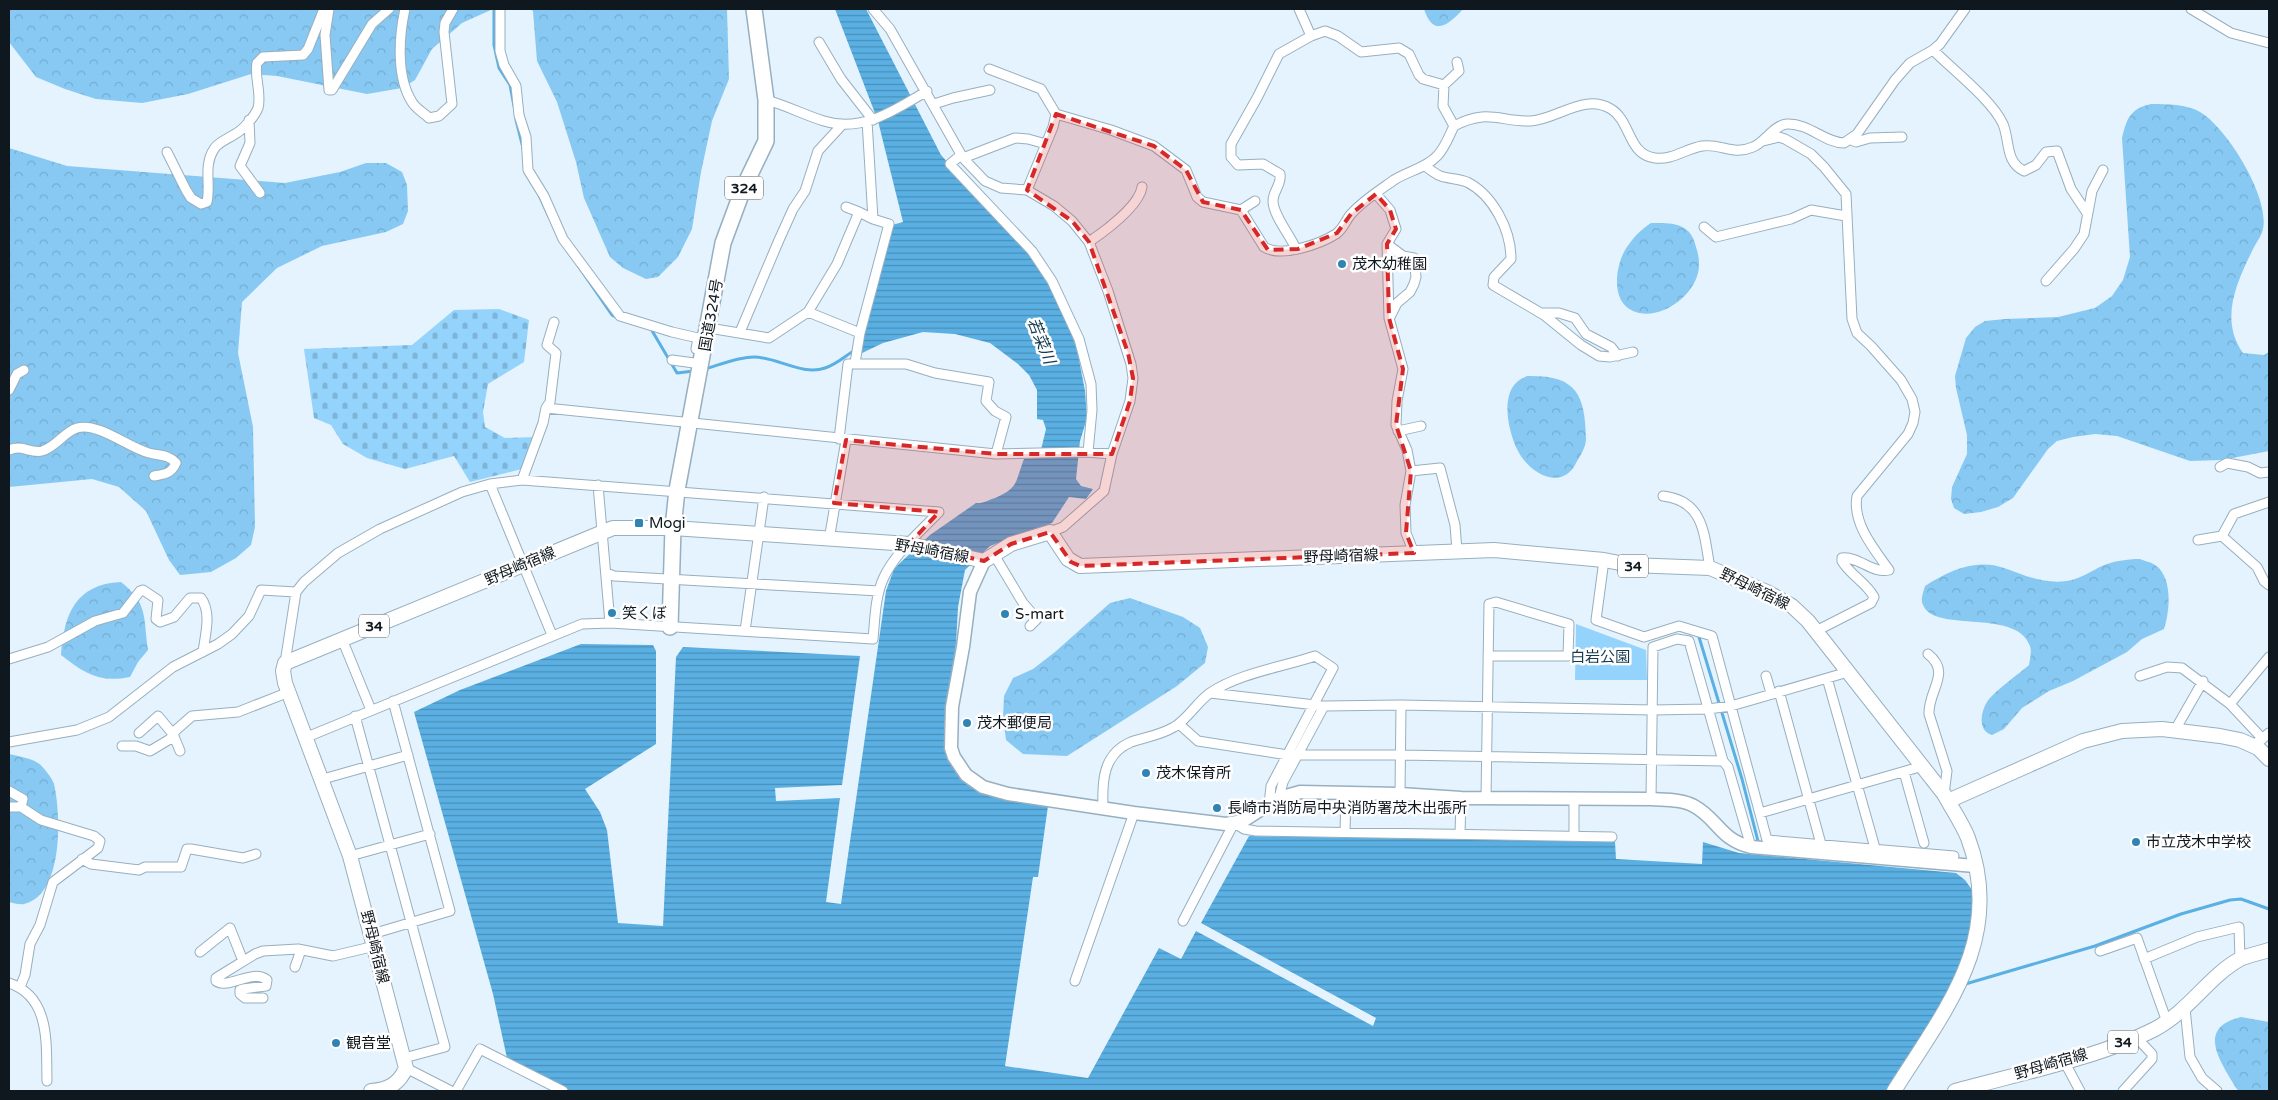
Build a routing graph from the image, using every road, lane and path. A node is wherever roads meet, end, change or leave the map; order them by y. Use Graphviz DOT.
graph roads {
  1 [pos="324,9"];
  2 [pos="329,9"];
  3 [pos="389,9"];
  4 [pos="404,9"];
  5 [pos="453,9"];
  6 [pos="500,9"];
  7 [pos="754,9"];
  8 [pos="873,9"];
  9 [pos="1299,9"];
  10 [pos="1965,9"];
  11 [pos="2191,9"];
  12 [pos="1311,36"];
  13 [pos="819,42"];
  14 [pos="2269,43"];
  15 [pos="1933,50"];
  16 [pos="1457,62"];
  17 [pos="989,69"];
  18 [pos="1444,85"];
  19 [pos="990,90"];
  20 [pos="927,91"];
  21 [pos="766,100"];
  22 [pos="934,104"];
  23 [pos="1056,114"];
  24 [pos="249,120"];
  25 [pos="872,120"];
  26 [pos="841,126"];
  27 [pos="1454,126"];
  28 [pos="1902,137"];
  29 [pos="1851,140"];
  30 [pos="1763,141"];
  31 [pos="1046,144"];
  32 [pos="167,152"];
  33 [pos="962,157"];
  34 [pos="1425,166"];
  35 [pos="2103,170"];
  36 [pos="1142,187"];
  37 [pos="1027,190"];
  38 [pos="260,193"];
  39 [pos="1376,194"];
  40 [pos="1256,201"];
  41 [pos="846,207"];
  42 [pos="1241,210"];
  43 [pos="859,212"];
  44 [pos="2087,213"];
  45 [pos="1846,216"];
  46 [pos="873,219"];
  47 [pos="1704,227"];
  48 [pos="1089,242"];
  49 [pos="1387,244"];
  50 [pos="1296,249"];
  51 [pos="2046,282"];
  52 [pos="808,312"];
  53 [pos="1541,313"];
  54 [pos="1389,318"];
  55 [pos="554,322"];
  56 [pos="709,328"];
  57 [pos="740,332"];
  58 [pos="859,337"];
  59 [pos="1633,352"];
  60 [pos="1618,356"];
  61 [pos="856,359"];
  62 [pos="672,360"];
  63 [pos="699,367"];
  64 [pos="17,372"];
  65 [pos="9,390"];
  66 [pos="546,408"];
  67 [pos="690,423"];
  68 [pos="1421,426"];
  69 [pos="1398,431"];
  70 [pos="843,439"];
  71 [pos="9,450"];
  72 [pos="1087,452"];
  73 [pos="996,454"];
  74 [pos="1112,454"];
  75 [pos="2220,467"];
  76 [pos="1411,471"];
  77 [pos="2269,472"];
  78 [pos="154,476"];
  79 [pos="522,480"];
  80 [pos="490,484"];
  81 [pos="598,485"];
  82 [pos="677,490"];
  83 [pos="1663,496"];
  84 [pos="764,498"];
  85 [pos="2269,502"];
  86 [pos="834,503"];
  87 [pos="672,528"];
  88 [pos="602,531"];
  89 [pos="1050,532"];
  90 [pos="758,535"];
  91 [pos="2222,536"];
  92 [pos="829,540"];
  93 [pos="2198,540"];
  94 [pos="915,545"];
  95 [pos="1457,551"];
  96 [pos="1414,553"];
  97 [pos="988,557"];
  98 [pos="1604,560"];
  99 [pos="523,565"];
  100 [pos="1710,568"];
  101 [pos="606,573"];
  102 [pos="671,580"];
  103 [pos="751,584"];
  104 [pos="2269,584"];
  105 [pos="879,591"];
  106 [pos="296,592"];
  107 [pos="610,623"];
  108 [pos="1030,626"];
  109 [pos="670,627"];
  110 [pos="745,631"];
  111 [pos="1816,631"];
  112 [pos="552,635"];
  113 [pos="342,639"];
  114 [pos="203,652"];
  115 [pos="1928,654"];
  116 [pos="1488,656"];
  117 [pos="2269,658"];
  118 [pos="9,659"];
  119 [pos="285,663"];
  120 [pos="1848,672"];
  121 [pos="1766,676"];
  122 [pos="2140,676"];
  123 [pos="1827,678"];
  124 [pos="2203,682"];
  125 [pos="289,692"];
  126 [pos="1775,692"];
  127 [pos="1210,693"];
  128 [pos="393,701"];
  129 [pos="2230,704"];
  130 [pos="1401,705"];
  131 [pos="1319,706"];
  132 [pos="1486,706"];
  133 [pos="1728,706"];
  134 [pos="1709,709"];
  135 [pos="371,710"];
  136 [pos="1653,710"];
  137 [pos="356,716"];
  138 [pos="1179,724"];
  139 [pos="2175,730"];
  140 [pos="139,733"];
  141 [pos="2269,733"];
  142 [pos="173,734"];
  143 [pos="307,737"];
  144 [pos="9,742"];
  145 [pos="2259,744"];
  146 [pos="122,746"];
  147 [pos="180,751"];
  148 [pos="408,755"];
  149 [pos="1293,755"];
  150 [pos="1401,755"];
  151 [pos="1487,757"];
  152 [pos="2269,759"];
  153 [pos="1652,761"];
  154 [pos="1723,761"];
  155 [pos="369,766"];
  156 [pos="1923,766"];
  157 [pos="1904,772"];
  158 [pos="322,779"];
  159 [pos="1857,787"];
  160 [pos="9,791"];
  161 [pos="1346,793"];
  162 [pos="1400,794"];
  163 [pos="1461,798"];
  164 [pos="1486,798"];
  165 [pos="1946,798"];
  166 [pos="1574,799"];
  167 [pos="1652,799"];
  168 [pos="1809,799"];
  169 [pos="1274,801"];
  170 [pos="9,807"];
  171 [pos="21,807"];
  172 [pos="1103,807"];
  173 [pos="1134,813"];
  174 [pos="1760,813"];
  175 [pos="1234,822"];
  176 [pos="1345,832"];
  177 [pos="430,834"];
  178 [pos="1460,834"];
  179 [pos="1574,836"];
  180 [pos="1612,837"];
  181 [pos="1924,843"];
  182 [pos="1821,844"];
  183 [pos="391,845"];
  184 [pos="1751,848"];
  185 [pos="1875,848"];
  186 [pos="256,854"];
  187 [pos="350,856"];
  188 [pos="1954,856"];
  189 [pos="82,860"];
  190 [pos="1976,866"];
  191 [pos="1183,921"];
  192 [pos="412,922"];
  193 [pos="373,940"];
  194 [pos="301,950"];
  195 [pos="2269,950"];
  196 [pos="2100,951"];
  197 [pos="200,952"];
  198 [pos="2144,959"];
  199 [pos="2240,959"];
  200 [pos="243,961"];
  201 [pos="295,968"];
  202 [pos="1075,981"];
  203 [pos="9,983"];
  204 [pos="20,986"];
  205 [pos="263,998"];
  206 [pos="2185,1008"];
  207 [pos="2167,1022"];
  208 [pos="2136,1037"];
  209 [pos="2064,1061"];
  210 [pos="405,1063"];
  211 [pos="47,1081"];
  212 [pos="1973,1089"];
  213 [pos="558,1090"];
  214 [pos="371,1091"];
  215 [pos="451,1091"];
  216 [pos="456,1091"];
  217 [pos="1894,1091"];
  218 [pos="1955,1091"];
  219 [pos="2080,1091"];
  220 [pos="2123,1091"];
  221 [pos="2217,1091"];
  1 -- 24 [label="street"];
  2 -- 3 [label="street"];
  4 -- 5 [label="street"];
  6 -- 63 [label="street"];
  7 -- 21 [label="highway, 国道324号 / 324"];
  8 -- 20 [label="street"];
  9 -- 12 [label="street"];
  10 -- 15 [label="street"];
  11 -- 14 [label="street"];
  12 -- 18 [label="street"];
  12 -- 50 [label="street"];
  13 -- 25 [label="street"];
  15 -- 29 [label="street"];
  15 -- 44 [label="street"];
  16 -- 18 [label="street"];
  17 -- 23 [label="street"];
  18 -- 27 [label="street"];
  19 -- 22 [label="street"];
  20 -- 22 [label="street"];
  20 -- 25 [label="street"];
  21 -- 26 [label="street"];
  21 -- 56 [label="highway, 国道324号 / 324"];
  22 -- 33 [label="street"];
  23 -- 31 [label="street"];
  23 -- 42 [label="street"];
  24 -- 32 [label="street"];
  24 -- 38 [label="street"];
  25 -- 26 [label="street"];
  25 -- 46 [label="street"];
  26 -- 57 [label="street"];
  27 -- 30 [label="street"];
  27 -- 34 [label="street"];
  28 -- 29 [label="street"];
  29 -- 30 [label="street"];
  30 -- 45 [label="street"];
  31 -- 33 [label="street"];
  31 -- 37 [label="street"];
  33 -- 37 [label="street"];
  33 -- 72 [label="street"];
  34 -- 39 [label="street"];
  34 -- 53 [label="street"];
  35 -- 44 [label="street"];
  36 -- 48 [label="street"];
  37 -- 48 [label="street"];
  39 -- 49 [label="street"];
  39 -- 50 [label="street"];
  40 -- 42 [label="street"];
  41 -- 43 [label="street"];
  42 -- 50 [label="street"];
  43 -- 46 [label="street"];
  43 -- 52 [label="street"];
  44 -- 51 [label="street"];
  45 -- 47 [label="street"];
  45 -- 111 [label="street"];
  46 -- 58 [label="street"];
  48 -- 74 [label="street"];
  49 -- 54 [label="street"];
  49 -- 54 [label="street"];
  52 -- 57 [label="street"];
  52 -- 58 [label="street"];
  53 -- 60 [label="street"];
  53 -- 60 [label="street"];
  54 -- 69 [label="street"];
  55 -- 66 [label="street"];
  56 -- 57 [label="street"];
  56 -- 63 [label="highway, 国道324号 / 324"];
  58 -- 61 [label="street"];
  59 -- 60 [label="street"];
  61 -- 70 [label="street"];
  61 -- 73 [label="street"];
  62 -- 63 [label="street"];
  63 -- 67 [label="highway, 国道324号 / 324"];
  64 -- 65 [label="street"];
  66 -- 67 [label="street"];
  66 -- 79 [label="street"];
  67 -- 70 [label="street"];
  67 -- 82 [label="highway, 国道324号 / 324"];
  68 -- 69 [label="street"];
  69 -- 76 [label="street"];
  70 -- 73 [label="street"];
  70 -- 86 [label="street"];
  71 -- 78 [label="street"];
  72 -- 73 [label="street"];
  72 -- 74 [label="street"];
  74 -- 89 [label="street"];
  75 -- 77 [label="street"];
  76 -- 95 [label="street"];
  76 -- 96 [label="street"];
  79 -- 80 [label="street"];
  79 -- 81 [label="street"];
  80 -- 99 [label="street"];
  80 -- 106 [label="street"];
  81 -- 82 [label="street"];
  81 -- 88 [label="street"];
  82 -- 84 [label="street"];
  82 -- 87 [label="highway, 国道324号 / 324"];
  83 -- 100 [label="street"];
  84 -- 86 [label="street"];
  84 -- 90 [label="street"];
  85 -- 91 [label="street"];
  86 -- 92 [label="street"];
  86 -- 94 [label="street"];
  87 -- 88 [label="main road, 野母崎宿線 / 34"];
  87 -- 90 [label="main road, 野母崎宿線 / 34"];
  87 -- 102 [label="highway, 国道324号 / 324"];
  88 -- 99 [label="main road, 野母崎宿線 / 34"];
  88 -- 101 [label="street"];
  89 -- 96 [label="main road, 野母崎宿線 / 34"];
  89 -- 97 [label="main road"];
  90 -- 92 [label="main road, 野母崎宿線 / 34"];
  90 -- 103 [label="street"];
  91 -- 93 [label="street"];
  91 -- 104 [label="street"];
  92 -- 94 [label="main road, 野母崎宿線 / 34"];
  94 -- 97 [label="main road, 野母崎宿線 / 34"];
  94 -- 105 [label="street"];
  95 -- 96 [label="main road, 野母崎宿線 / 34"];
  95 -- 98 [label="main road, 野母崎宿線 / 34"];
  97 -- 108 [label="street"];
  97 -- 172 [label="street"];
  98 -- 100 [label="main road, 野母崎宿線 / 34"];
  98 -- 133 [label="street"];
  99 -- 112 [label="street"];
  99 -- 113 [label="main road, 野母崎宿線 / 34"];
  100 -- 111 [label="main road, 野母崎宿線 / 34"];
  101 -- 102 [label="street"];
  101 -- 107 [label="street"];
  102 -- 103 [label="street"];
  102 -- 109 [label="highway, 国道324号 / 324"];
  103 -- 105 [label="street"];
  103 -- 110 [label="street"];
  105 -- 110 [label="street"];
  106 -- 114 [label="street"];
  106 -- 119 [label="street"];
  107 -- 109 [label="street"];
  107 -- 112 [label="street"];
  109 -- 110 [label="street"];
  111 -- 120 [label="main road, 野母崎宿線 / 34"];
  112 -- 128 [label="street"];
  113 -- 119 [label="main road, 野母崎宿線 / 34"];
  113 -- 135 [label="street"];
  114 -- 118 [label="street"];
  114 -- 144 [label="street"];
  115 -- 165 [label="street"];
  116 -- 116 [label="street"];
  116 -- 132 [label="street"];
  117 -- 129 [label="street"];
  119 -- 125 [label="main road, 野母崎宿線"];
  120 -- 123 [label="street"];
  120 -- 156 [label="main road, 野母崎宿線 / 34"];
  121 -- 126 [label="street"];
  122 -- 124 [label="street"];
  123 -- 126 [label="street"];
  123 -- 159 [label="street"];
  124 -- 129 [label="street"];
  124 -- 139 [label="street"];
  125 -- 142 [label="street"];
  125 -- 143 [label="main road, 野母崎宿線"];
  126 -- 133 [label="street"];
  126 -- 168 [label="street"];
  127 -- 131 [label="street"];
  127 -- 131 [label="street"];
  127 -- 138 [label="street"];
  128 -- 135 [label="street"];
  128 -- 148 [label="street"];
  129 -- 145 [label="street"];
  130 -- 131 [label="street"];
  130 -- 132 [label="street"];
  130 -- 150 [label="street"];
  131 -- 149 [label="street"];
  132 -- 136 [label="street"];
  132 -- 151 [label="street"];
  133 -- 134 [label="street"];
  133 -- 174 [label="street"];
  134 -- 136 [label="street"];
  134 -- 136 [label="street"];
  134 -- 154 [label="street"];
  135 -- 137 [label="street"];
  136 -- 153 [label="street"];
  137 -- 143 [label="street"];
  137 -- 155 [label="street"];
  138 -- 149 [label="street"];
  138 -- 172 [label="street"];
  139 -- 145 [label="main road"];
  139 -- 165 [label="main road"];
  140 -- 142 [label="street"];
  141 -- 145 [label="street"];
  142 -- 146 [label="street"];
  142 -- 147 [label="street"];
  143 -- 158 [label="main road, 野母崎宿線"];
  145 -- 152 [label="main road"];
  148 -- 155 [label="street"];
  148 -- 177 [label="street"];
  149 -- 150 [label="street"];
  149 -- 169 [label="street"];
  150 -- 151 [label="street"];
  150 -- 162 [label="street"];
  151 -- 153 [label="street"];
  151 -- 164 [label="street"];
  153 -- 154 [label="street"];
  153 -- 167 [label="street"];
  154 -- 184 [label="street"];
  155 -- 158 [label="street"];
  155 -- 183 [label="street"];
  156 -- 157 [label="street"];
  156 -- 165 [label="main road, 野母崎宿線 / 34"];
  157 -- 159 [label="street"];
  157 -- 181 [label="street"];
  158 -- 187 [label="main road, 野母崎宿線"];
  159 -- 168 [label="street"];
  159 -- 185 [label="street"];
  160 -- 171 [label="street"];
  161 -- 162 [label="street"];
  161 -- 169 [label="street"];
  161 -- 176 [label="street"];
  162 -- 163 [label="street"];
  163 -- 164 [label="street"];
  163 -- 178 [label="street"];
  164 -- 166 [label="street"];
  165 -- 190 [label="main road, 野母崎宿線 / 34"];
  166 -- 167 [label="street"];
  166 -- 179 [label="street"];
  167 -- 184 [label="street"];
  168 -- 174 [label="street"];
  168 -- 182 [label="street"];
  169 -- 175 [label="street"];
  170 -- 171 [label="street"];
  171 -- 189 [label="street"];
  172 -- 173 [label="street"];
  173 -- 175 [label="street"];
  173 -- 202 [label="street"];
  174 -- 182 [label="street"];
  175 -- 176 [label="street"];
  175 -- 191 [label="street"];
  176 -- 178 [label="street"];
  177 -- 183 [label="street"];
  177 -- 192 [label="street"];
  178 -- 179 [label="street"];
  179 -- 180 [label="street"];
  182 -- 185 [label="street"];
  183 -- 187 [label="street"];
  183 -- 192 [label="street"];
  184 -- 190 [label="street"];
  185 -- 188 [label="street"];
  186 -- 189 [label="street"];
  187 -- 193 [label="main road, 野母崎宿線"];
  189 -- 204 [label="street"];
  190 -- 217 [label="main road, 野母崎宿線 / 34"];
  192 -- 193 [label="street"];
  192 -- 210 [label="street"];
  193 -- 194 [label="street"];
  193 -- 210 [label="main road, 野母崎宿線"];
  194 -- 200 [label="street"];
  194 -- 201 [label="street"];
  195 -- 199 [label="main road, 野母崎宿線 / 34"];
  196 -- 198 [label="street"];
  197 -- 200 [label="street"];
  198 -- 199 [label="street"];
  198 -- 207 [label="street"];
  199 -- 206 [label="main road, 野母崎宿線 / 34"];
  200 -- 205 [label="street"];
  203 -- 204 [label="street"];
  204 -- 211 [label="street"];
  206 -- 207 [label="main road, 野母崎宿線 / 34"];
  206 -- 221 [label="street"];
  207 -- 208 [label="main road, 野母崎宿線 / 34"];
  208 -- 209 [label="main road, 野母崎宿線 / 34"];
  208 -- 220 [label="street"];
  209 -- 212 [label="main road, 野母崎宿線 / 34"];
  209 -- 219 [label="street"];
  210 -- 214 [label="main road"];
  210 -- 215 [label="street"];
  212 -- 218 [label="main road, 野母崎宿線 / 34"];
  213 -- 216 [label="street"];
}
